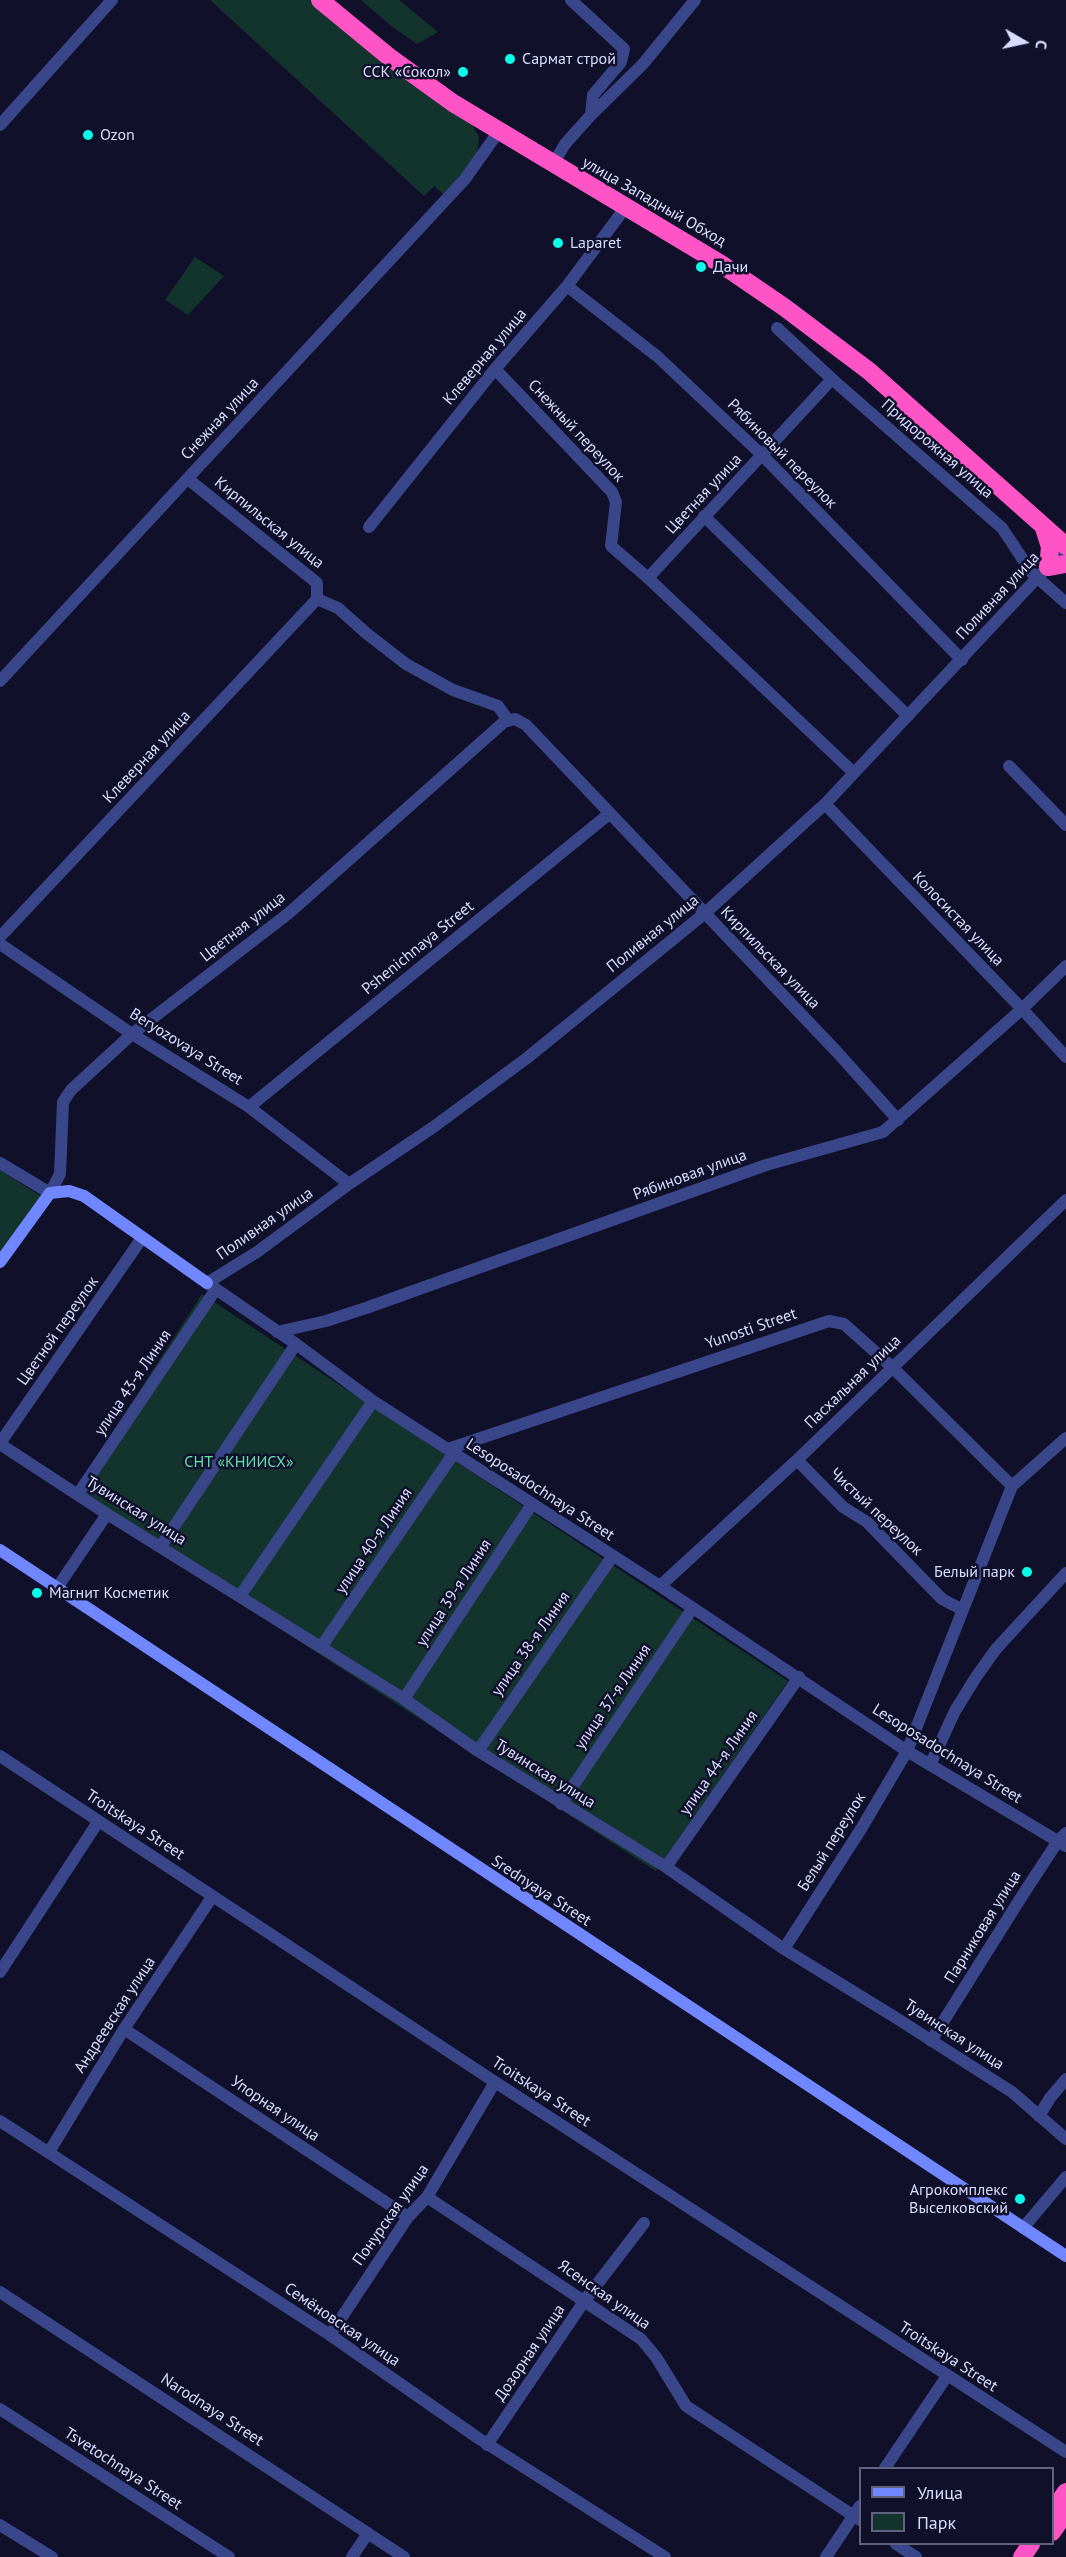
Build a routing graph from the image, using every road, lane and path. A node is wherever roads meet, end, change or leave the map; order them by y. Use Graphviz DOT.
graph roads {
  1 [pos="112,0"];
  2 [pos="320,0"];
  3 [pos="334,0"];
  4 [pos="571,0"];
  5 [pos="695,0"];
  6 [pos="591,115"];
  7 [pos="0,125"];
  8 [pos="499,131"];
  9 [pos="556,159"];
  10 [pos="625,208"];
  11 [pos="567,286"];
  12 [pos="777,328"];
  13 [pos="495,369"];
  14 [pos="832,380"];
  15 [pos="763,456"];
  16 [pos="188,479"];
  17 [pos="704,516"];
  18 [pos="1039,522"];
  19 [pos="369,527"];
  20 [pos="1066,533"];
  21 [pos="1066,547"];
  22 [pos="1051,570"];
  23 [pos="648,578"];
  24 [pos="317,599"];
  25 [pos="1066,603"];
  26 [pos="962,660"];
  27 [pos="0,681"];
  28 [pos="908,716"];
  29 [pos="511,720"];
  30 [pos="1009,766"];
  31 [pos="854,773"];
  32 [pos="825,804"];
  33 [pos="609,814"];
  34 [pos="1066,825"];
  35 [pos="704,914"];
  36 [pos="0,937"];
  37 [pos="0,944"];
  38 [pos="1066,966"];
  39 [pos="1022,1009"];
  40 [pos="132,1034"];
  41 [pos="1066,1057"];
  42 [pos="249,1107"];
  43 [pos="898,1120"];
  44 [pos="0,1163"];
  45 [pos="349,1184"];
  46 [pos="50,1193"];
  47 [pos="1066,1200"];
  48 [pos="142,1238"];
  49 [pos="0,1262"];
  50 [pos="212,1286"];
  51 [pos="277,1332"];
  52 [pos="296,1344"];
  53 [pos="892,1367"];
  54 [pos="373,1401"];
  55 [pos="1066,1438"];
  56 [pos="0,1443"];
  57 [pos="451,1451"];
  58 [pos="797,1460"];
  59 [pos="1012,1486"];
  60 [pos="78,1494"];
  61 [pos="532,1504"];
  62 [pos="107,1514"];
  63 [pos="161,1546"];
  64 [pos="0,1551"];
  65 [pos="612,1557"];
  66 [pos="1066,1574"];
  67 [pos="660,1586"];
  68 [pos="57,1588"];
  69 [pos="240,1596"];
  70 [pos="692,1609"];
  71 [pos="961,1609"];
  72 [pos="321,1647"];
  73 [pos="799,1677"];
  74 [pos="404,1699"];
  75 [pos="478,1751"];
  76 [pos="907,1751"];
  77 [pos="0,1756"];
  78 [pos="930,1766"];
  79 [pos="561,1804"];
  80 [pos="98,1822"];
  81 [pos="1063,1840"];
  82 [pos="666,1867"];
  83 [pos="212,1897"];
  84 [pos="784,1949"];
  85 [pos="0,1972"];
  86 [pos="124,2029"];
  87 [pos="931,2041"];
  88 [pos="1066,2079"];
  89 [pos="495,2082"];
  90 [pos="1039,2116"];
  91 [pos="0,2121"];
  92 [pos="1066,2139"];
  93 [pos="49,2152"];
  94 [pos="1066,2176"];
  95 [pos="427,2197"];
  96 [pos="408,2217"];
  97 [pos="644,2223"];
  98 [pos="1023,2228"];
  99 [pos="1066,2256"];
  100 [pos="0,2292"];
  101 [pos="585,2300"];
  102 [pos="330,2335"];
  103 [pos="947,2376"];
  104 [pos="0,2409"];
  105 [pos="487,2445"];
  106 [pos="1066,2452"];
  107 [pos="886,2467"];
  108 [pos="1066,2492"];
  109 [pos="1054,2510"];
  110 [pos="1066,2512"];
  111 [pos="858,2514"];
  112 [pos="0,2525"];
  113 [pos="1054,2530"];
  114 [pos="368,2533"];
  115 [pos="898,2545"];
  116 [pos="52,2557"];
  117 [pos="229,2557"];
  118 [pos="352,2557"];
  119 [pos="404,2557"];
  120 [pos="665,2557"];
  121 [pos="826,2557"];
  122 [pos="916,2557"];
  1 -- 7 [label="street"];
  2 -- 8 [label="highway, улица Западный Обход"];
  3 -- 9 [label="highway, улица Западный Обход"];
  4 -- 6 [label="street"];
  5 -- 6 [label="street"];
  6 -- 9 [label="street"];
  8 -- 9 [label="highway, улица Западный Обход"];
  8 -- 16 [label="street, Снежная улица"];
  9 -- 10 [label="highway, улица Западный Обход"];
  9 -- 20 [label="highway, улица Западный Обход"];
  10 -- 11 [label="street, Клеверная улица"];
  10 -- 18 [label="highway, улица Западный Обход"];
  11 -- 13 [label="street, Клеверная улица"];
  11 -- 15 [label="street, Рябиновый переулок"];
  12 -- 14 [label="street, Придорожная улица"];
  13 -- 19 [label="street, Клеверная улица"];
  13 -- 23 [label="street, Снежный переулок"];
  14 -- 15 [label="street, Цветная улица"];
  14 -- 22 [label="street, Придорожная улица"];
  15 -- 17 [label="street, Цветная улица"];
  15 -- 26 [label="street, Рябиновый переулок"];
  16 -- 24 [label="street, Кирпильская улица"];
  16 -- 27 [label="street, Снежная улица"];
  17 -- 23 [label="street, Цветная улица"];
  17 -- 28 [label="street"];
  18 -- 21 [label="highway, улица Западный Обход"];
  18 -- 22 [label="highway"];
  21 -- 22 [label="street, Поливная улица"];
  22 -- 25 [label="street, Придорожная улица"];
  22 -- 26 [label="street, Поливная улица"];
  23 -- 31 [label="street"];
  24 -- 29 [label="street, Кирпильская улица"];
  24 -- 36 [label="street, Клеверная улица"];
  26 -- 28 [label="street, Поливная улица"];
  28 -- 31 [label="street, Поливная улица"];
  29 -- 33 [label="street, Кирпильская улица"];
  29 -- 40 [label="street, Цветная улица"];
  30 -- 34 [label="street"];
  31 -- 32 [label="street, Поливная улица"];
  32 -- 35 [label="street, Поливная улица"];
  32 -- 39 [label="street, Колосистая улица"];
  33 -- 35 [label="street, Кирпильская улица"];
  33 -- 42 [label="street, Pshenichnaya Street"];
  35 -- 43 [label="street, Кирпильская улица"];
  35 -- 45 [label="street, Поливная улица"];
  37 -- 40 [label="street, Beryozovaya Street"];
  38 -- 39 [label="street, Рябиновая улица"];
  39 -- 41 [label="street, Колосистая улица"];
  39 -- 43 [label="street, Рябиновая улица"];
  40 -- 42 [label="street, Beryozovaya Street"];
  40 -- 46 [label="street, Цветная улица"];
  42 -- 45 [label="street, Beryozovaya Street"];
  43 -- 51 [label="street, Рябиновая улица"];
  44 -- 46 [label="street, Lesoposadochnaya Street"];
  45 -- 50 [label="street, Поливная улица"];
  46 -- 48 [label="street, Lesoposadochnaya Street"];
  46 -- 49 [label="street"];
  47 -- 53 [label="street, Пасхальная улица"];
  48 -- 50 [label="street, Lesoposadochnaya Street"];
  48 -- 56 [label="street, Цветной переулок"];
  50 -- 51 [label="street, Lesoposadochnaya Street"];
  50 -- 60 [label="street, улица 43-я Линия"];
  51 -- 52 [label="street, Lesoposadochnaya Street"];
  52 -- 54 [label="street, Lesoposadochnaya Street"];
  52 -- 63 [label="street"];
  53 -- 57 [label="street, Yunosti Street"];
  53 -- 58 [label="street, Пасхальная улица"];
  53 -- 59 [label="street, Yunosti Street"];
  54 -- 57 [label="street, Lesoposadochnaya Street"];
  54 -- 69 [label="street"];
  55 -- 59 [label="street"];
  56 -- 60 [label="street, Тувинская улица"];
  57 -- 61 [label="street, Lesoposadochnaya Street"];
  57 -- 72 [label="street, улица 40-я Линия"];
  58 -- 67 [label="street, Пасхальная улица"];
  58 -- 71 [label="street, Чистый переулок"];
  59 -- 71 [label="street, Белый переулок"];
  60 -- 62 [label="street, Тувинская улица"];
  61 -- 65 [label="street, Lesoposadochnaya Street"];
  61 -- 74 [label="street, улица 39-я Линия"];
  62 -- 63 [label="street, Тувинская улица"];
  62 -- 68 [label="street"];
  63 -- 69 [label="street, Тувинская улица"];
  64 -- 68 [label="street, Srednyaya Street"];
  65 -- 67 [label="street, Lesoposadochnaya Street"];
  65 -- 75 [label="street, улица 38-я Линия"];
  66 -- 78 [label="street"];
  67 -- 70 [label="street, Lesoposadochnaya Street"];
  68 -- 98 [label="street, Srednyaya Street"];
  69 -- 72 [label="street, Тувинская улица"];
  70 -- 73 [label="street, Lesoposadochnaya Street"];
  70 -- 79 [label="street, улица 37-я Линия"];
  71 -- 76 [label="street, Белый переулок"];
  72 -- 74 [label="street, Тувинская улица"];
  73 -- 76 [label="street, Lesoposadochnaya Street"];
  73 -- 82 [label="street, улица 44-я Линия"];
  74 -- 75 [label="street, Тувинская улица"];
  75 -- 79 [label="street, Тувинская улица"];
  76 -- 78 [label="street, Lesoposadochnaya Street"];
  76 -- 84 [label="street, Белый переулок"];
  77 -- 80 [label="street, Troitskaya Street"];
  78 -- 81 [label="street, Lesoposadochnaya Street"];
  79 -- 82 [label="street, Тувинская улица"];
  80 -- 83 [label="street, Troitskaya Street"];
  80 -- 85 [label="street"];
  81 -- 87 [label="street, Парниковая улица"];
  82 -- 84 [label="street, Тувинская улица"];
  83 -- 86 [label="street, Андреевская улица"];
  83 -- 89 [label="street, Troitskaya Street"];
  84 -- 87 [label="street, Тувинская улица"];
  86 -- 93 [label="street, Андреевская улица"];
  86 -- 96 [label="street, Упорная улица"];
  87 -- 90 [label="street, Тувинская улица"];
  88 -- 90 [label="street"];
  89 -- 95 [label="street, Понурская улица"];
  89 -- 103 [label="street, Troitskaya Street"];
  90 -- 92 [label="street, Тувинская улица"];
  91 -- 93 [label="street, Семёновская улица"];
  93 -- 102 [label="street, Семёновская улица"];
  94 -- 98 [label="street"];
  95 -- 96 [label="street, Понурская улица"];
  95 -- 101 [label="street, Ясенская улица"];
  96 -- 102 [label="street, Понурская улица"];
  97 -- 101 [label="street, Дозорная улица"];
  98 -- 99 [label="street, Srednyaya Street"];
  100 -- 114 [label="street, Narodnaya Street"];
  101 -- 105 [label="street, Дозорная улица"];
  101 -- 111 [label="street, Ясенская улица"];
  102 -- 105 [label="street, Семёновская улица"];
  103 -- 106 [label="street, Troitskaya Street"];
  103 -- 107 [label="street"];
  104 -- 117 [label="street, Tsvetochnaya Street"];
  105 -- 120 [label="street, Семёновская улица"];
  108 -- 109 [label="highway"];
  110 -- 113 [label="highway"];
  111 -- 121 [label="street"];
  112 -- 116 [label="street"];
  114 -- 118 [label="street"];
  114 -- 119 [label="street, Narodnaya Street"];
  115 -- 122 [label="street"];
}
